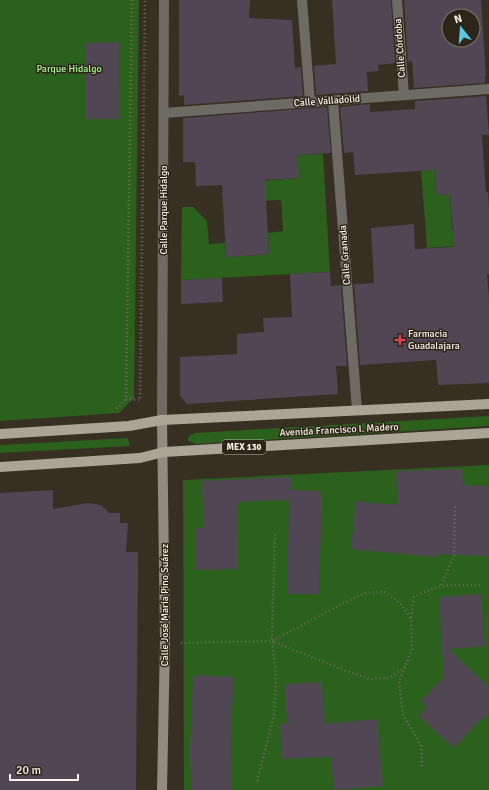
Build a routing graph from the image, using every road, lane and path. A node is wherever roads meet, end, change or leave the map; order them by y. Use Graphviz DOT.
graph roads {
  1 [pos="132,0"];
  2 [pos="145,0"];
  3 [pos="164,0"];
  4 [pos="302,0"];
  5 [pos="397,0"];
  6 [pos="489,89"];
  7 [pos="404,95"];
  8 [pos="333,101"];
  9 [pos="310,102"];
  10 [pos="164,113"];
  11 [pos="126,399"];
  12 [pos="489,404"];
  13 [pos="110,409"];
  14 [pos="357,410"];
  15 [pos="162,420"];
  16 [pos="489,433"];
  17 [pos="0,434"];
  18 [pos="164,452"];
  19 [pos="0,466"];
  20 [pos="455,506"];
  21 [pos="275,534"];
  22 [pos="441,585"];
  23 [pos="481,585"];
  24 [pos="411,618"];
  25 [pos="272,641"];
  26 [pos="186,644"];
  27 [pos="404,667"];
  28 [pos="422,766"];
  29 [pos="257,781"];
  30 [pos="162,790"];
  1 -- 11 [label="path"];
  2 -- 11 [label="path"];
  3 -- 10 [label="street, Calle Parque Hidalgo"];
  4 -- 9 [label="street"];
  5 -- 7 [label="street, Calle Córdoba"];
  6 -- 7 [label="street, Calle Valladolid"];
  7 -- 8 [label="street, Calle Valladolid"];
  8 -- 9 [label="street, Calle Valladolid"];
  8 -- 14 [label="street, Calle Granada"];
  9 -- 10 [label="street, Calle Valladolid"];
  10 -- 15 [label="street, Calle Parque Hidalgo"];
  11 -- 13 [label="path"];
  12 -- 14 [label="main road, Avenida Francisco I. Madero"];
  14 -- 15 [label="main road, Avenida Francisco I. Madero"];
  15 -- 17 [label="main road, Avenida Francisco I. Madero"];
  15 -- 18 [label="main road, Calle José María Pino Suárez"];
  16 -- 18 [label="main road, Avenida Francisco I. Madero / MEX 130"];
  18 -- 19 [label="main road, Avenida Francisco I. Madero / MEX 130"];
  18 -- 30 [label="main road, Calle José María Pino Suárez"];
  20 -- 22 [label="path"];
  21 -- 25 [label="path"];
  22 -- 23 [label="path"];
  22 -- 24 [label="path"];
  24 -- 25 [label="path"];
  24 -- 27 [label="path"];
  25 -- 26 [label="path"];
  25 -- 27 [label="path"];
  25 -- 29 [label="path"];
  27 -- 28 [label="path"];
}
